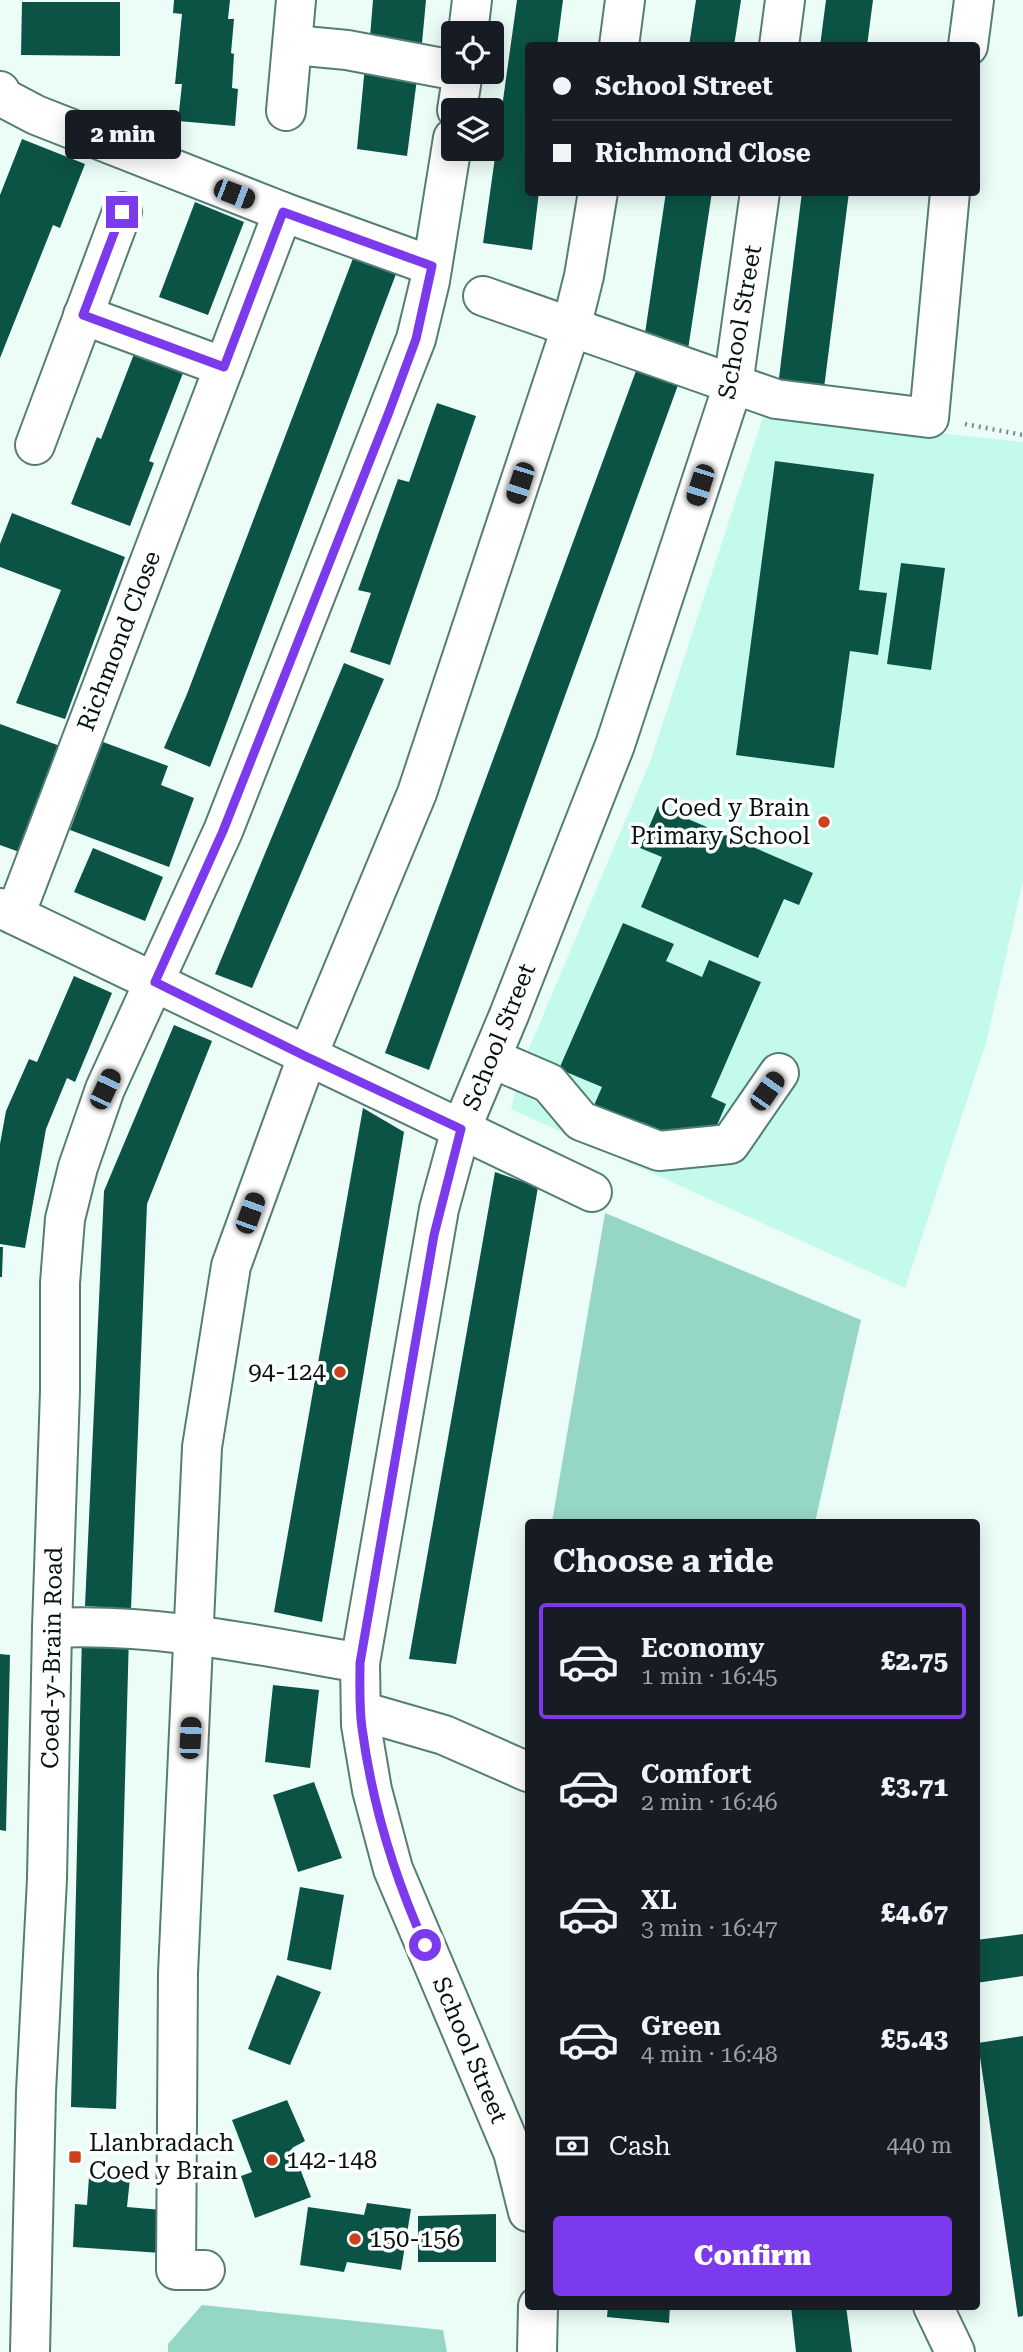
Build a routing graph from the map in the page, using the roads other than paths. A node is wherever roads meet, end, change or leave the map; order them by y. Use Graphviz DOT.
graph roads {
  1 [pos="296,0"];
  2 [pos="471,0"];
  3 [pos="625,0"];
  4 [pos="785,0"];
  5 [pos="974,0"];
  6 [pos="469,21"];
  7 [pos="620,42"];
  8 [pos="780,42"];
  9 [pos="969,42"];
  10 [pos="294,45"];
  11 [pos="441,68"];
  12 [pos="0,91"];
  13 [pos="286,111"];
  14 [pos="449,161"];
  15 [pos="597,196"];
  16 [pos="759,196"];
  17 [pos="950,196"];
  18 [pos="122,212"];
  19 [pos="283,212"];
  20 [pos="432,266"];
  21 [pos="483,296"];
  22 [pos="83,315"];
  23 [pos="571,328"];
  24 [pos="224,367"];
  25 [pos="733,385"];
  26 [pos="35,445"];
  27 [pos="7,911"];
  28 [pos="155,982"];
  29 [pos="307,1057"];
  30 [pos="491,1058"];
  31 [pos="779,1073"];
  32 [pos="461,1129"];
  33 [pos="592,1192"];
  34 [pos="52,1628"];
  35 [pos="195,1633"];
  36 [pos="360,1663"];
  37 [pos="361,1711"];
  38 [pos="525,1771"];
  39 [pos="525,2200"];
  40 [pos="205,2270"];
  41 [pos="538,2310"];
  42 [pos="935,2310"];
  43 [pos="30,2352"];
  44 [pos="537,2352"];
  45 [pos="955,2352"];
  1 -- 10 [label="street"];
  2 -- 6 [label="street"];
  3 -- 7 [label="street"];
  4 -- 8 [label="street"];
  5 -- 9 [label="street"];
  10 -- 11 [label="street"];
  10 -- 13 [label="street"];
  12 -- 19 [label="street"];
  14 -- 20 [label="street, Coed-y-Brain Road"];
  15 -- 23 [label="street"];
  16 -- 25 [label="street, School Street"];
  17 -- 25 [label="street"];
  18 -- 22 [label="street"];
  19 -- 20 [label="street"];
  19 -- 24 [label="street, Richmond Close"];
  20 -- 28 [label="street, Coed-y-Brain Road"];
  21 -- 23 [label="street"];
  22 -- 24 [label="street"];
  22 -- 26 [label="street"];
  23 -- 25 [label="street"];
  23 -- 29 [label="street"];
  24 -- 27 [label="street, Richmond Close"];
  25 -- 30 [label="street, School Street"];
  27 -- 28 [label="street"];
  28 -- 29 [label="street"];
  28 -- 34 [label="street, Coed-y-Brain Road"];
  29 -- 32 [label="street"];
  29 -- 35 [label="street"];
  30 -- 31 [label="street"];
  30 -- 32 [label="street, School Street"];
  32 -- 33 [label="street"];
  32 -- 36 [label="street, School Street"];
  34 -- 35 [label="street"];
  34 -- 43 [label="street, Coed-y-Brain Road"];
  35 -- 36 [label="street"];
  35 -- 40 [label="street"];
  36 -- 37 [label="street, School Street"];
  37 -- 38 [label="street"];
  37 -- 39 [label="street, School Street"];
  41 -- 44 [label="street"];
  42 -- 45 [label="street"];
}
